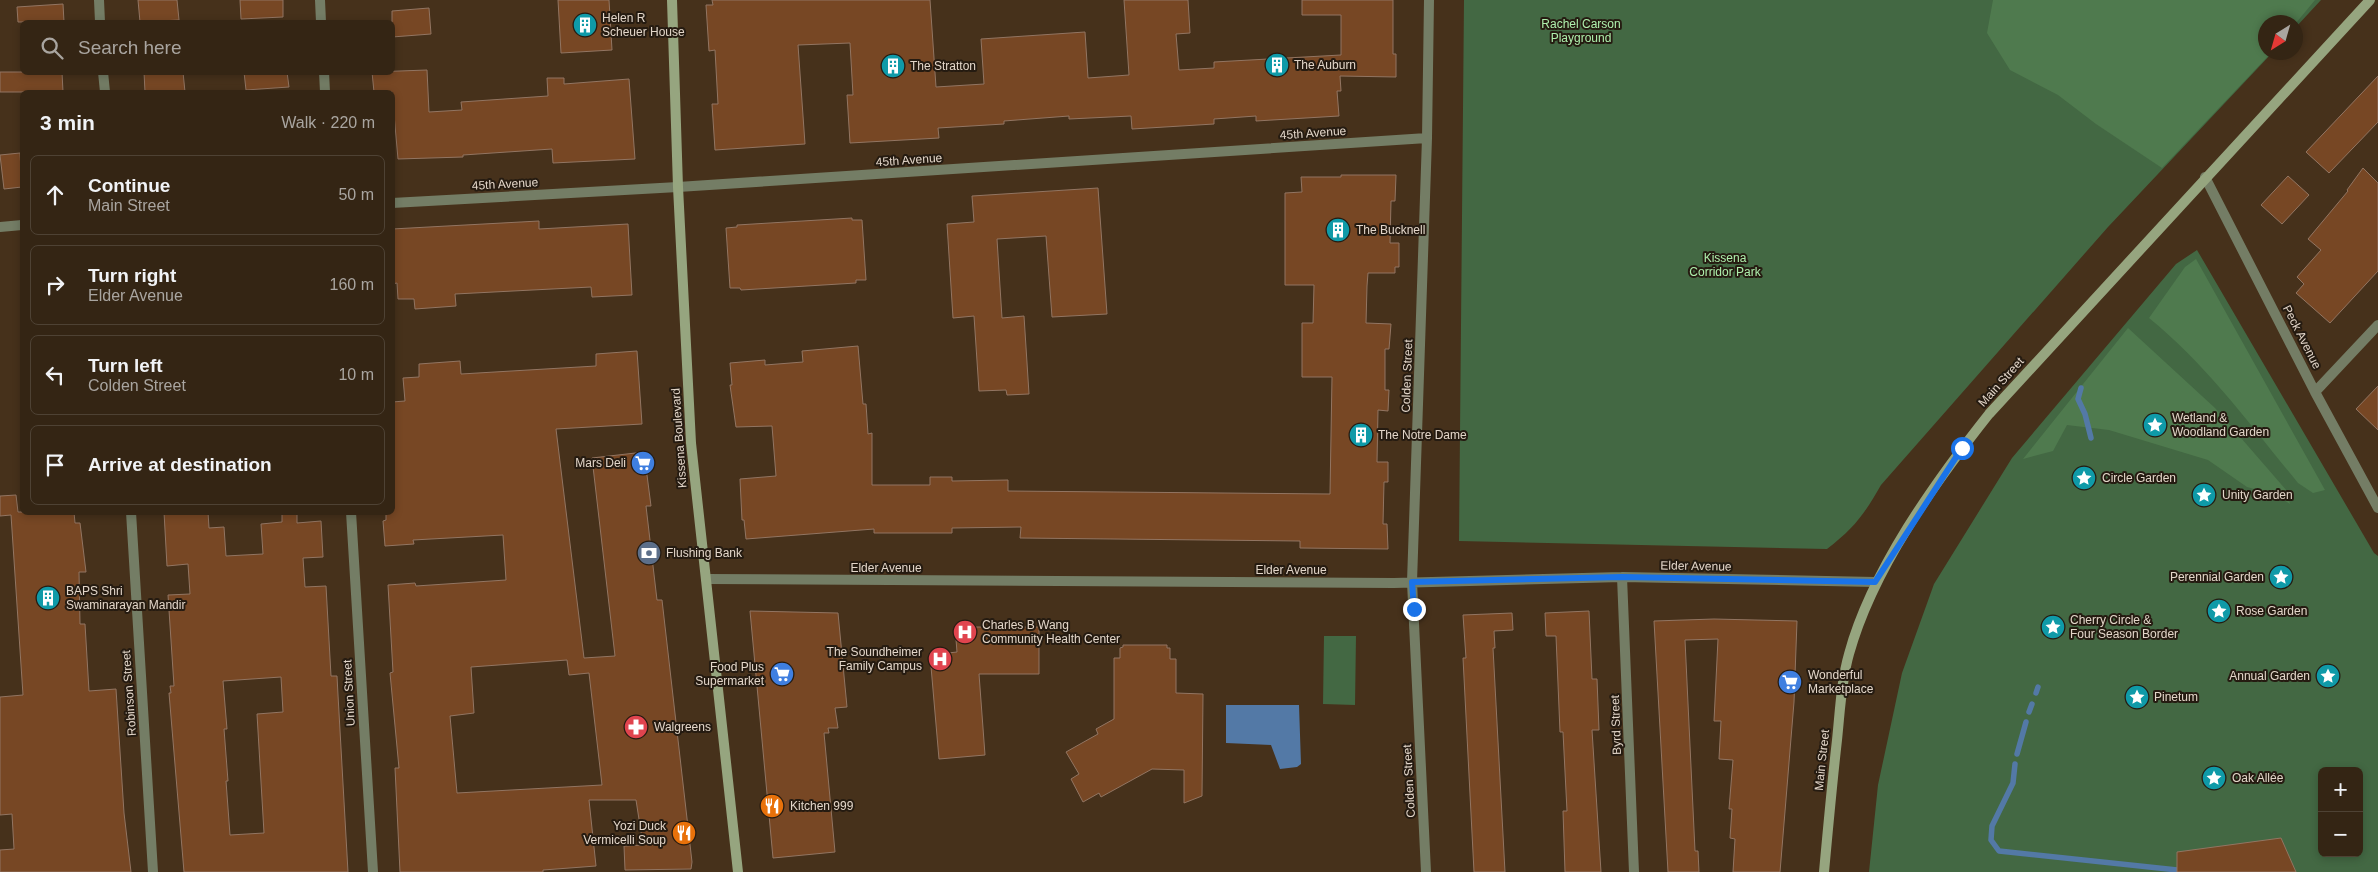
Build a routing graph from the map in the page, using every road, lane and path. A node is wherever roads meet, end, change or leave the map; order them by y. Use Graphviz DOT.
graph roads {
  1 [pos="99,0"];
  2 [pos="320,0"];
  3 [pos="672,0"];
  4 [pos="1430,0"];
  5 [pos="2370,0"];
  6 [pos="100,20"];
  7 [pos="321,20"];
  8 [pos="103,75"];
  9 [pos="324,75"];
  10 [pos="105,90"];
  11 [pos="325,90"];
  12 [pos="1427,138"];
  13 [pos="2205,177"];
  14 [pos="678,188"];
  15 [pos="395,202"];
  16 [pos="20,225"];
  17 [pos="0,227"];
  18 [pos="2378,325"];
  19 [pos="2316,392"];
  20 [pos="2378,508"];
  21 [pos="131,515"];
  22 [pos="351,515"];
  23 [pos="1622,577"];
  24 [pos="706,579"];
  25 [pos="1412,582"];
  26 [pos="1875,582"];
  27 [pos="153,872"];
  28 [pos="373,872"];
  29 [pos="738,872"];
  30 [pos="1426,872"];
  31 [pos="1634,872"];
  32 [pos="1824,872"];
  1 -- 6 [label="street"];
  2 -- 7 [label="street"];
  3 -- 14 [label="main road, Kissena Boulevard"];
  4 -- 12 [label="street, Colden Street"];
  5 -- 13 [label="main road, Main Street"];
  8 -- 10 [label="street"];
  9 -- 11 [label="street"];
  12 -- 14 [label="street, 45th Avenue"];
  12 -- 25 [label="street, Colden Street"];
  13 -- 19 [label="street, Peck Avenue"];
  13 -- 26 [label="main road, Main Street"];
  14 -- 15 [label="street, 45th Avenue"];
  14 -- 24 [label="main road, Kissena Boulevard"];
  16 -- 17 [label="street"];
  18 -- 19 [label="street"];
  19 -- 20 [label="street, Peck Avenue"];
  21 -- 27 [label="street, Robinson Street"];
  22 -- 28 [label="street, Union Street"];
  23 -- 25 [label="street, Elder Avenue"];
  23 -- 26 [label="street, Elder Avenue"];
  23 -- 31 [label="street, Byrd Street"];
  24 -- 25 [label="street, Elder Avenue"];
  24 -- 29 [label="main road, Kissena Boulevard"];
  25 -- 30 [label="street, Colden Street"];
  26 -- 32 [label="main road, Main Street"];
}
